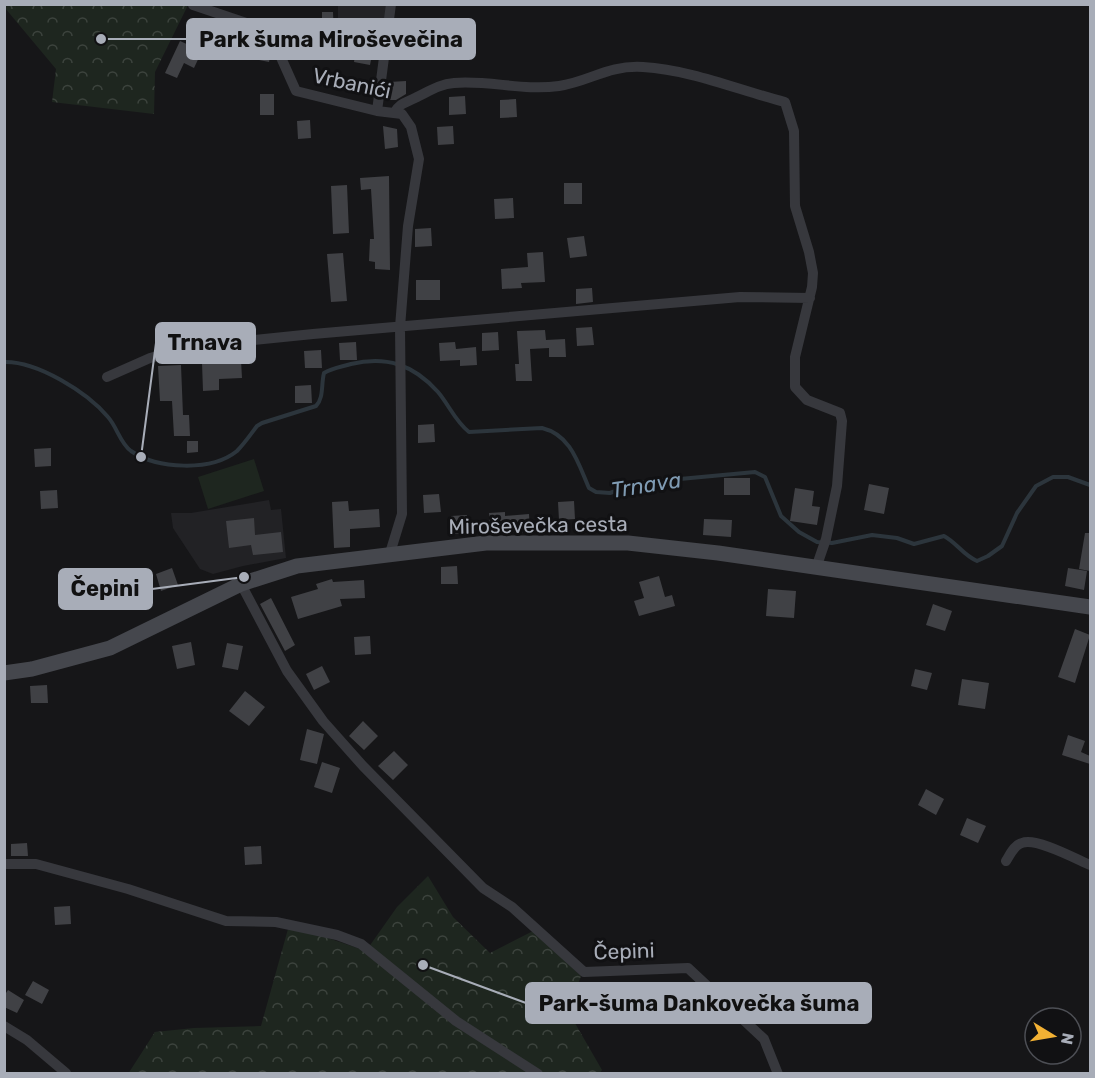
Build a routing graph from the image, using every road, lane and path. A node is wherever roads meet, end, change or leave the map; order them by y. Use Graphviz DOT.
graph roads {
  1 [pos="391,4"];
  2 [pos="193,5"];
  3 [pos="377,111"];
  4 [pos="394,113"];
  5 [pos="810,298"];
  6 [pos="400,327"];
  7 [pos="107,377"];
  8 [pos="390,554"];
  9 [pos="816,568"];
  10 [pos="241,584"];
  11 [pos="1090,607"];
  12 [pos="4,673"];
  13 [pos="1006,861"];
  14 [pos="4,864"];
  15 [pos="1090,865"];
  16 [pos="4,1026"];
  17 [pos="66,1073"];
  18 [pos="538,1074"];
  19 [pos="778,1074"];
  1 -- 3 [label="street"];
  2 -- 3 [label="street, Vrbanići"];
  3 -- 4 [label="street, Vrbanići"];
  4 -- 5 [label="street"];
  4 -- 6 [label="street, Vrbanići"];
  5 -- 6 [label="street"];
  5 -- 9 [label="street"];
  6 -- 7 [label="street"];
  6 -- 8 [label="street, Vrbanići"];
  8 -- 9 [label="main road, Miroševečka cesta"];
  8 -- 10 [label="main road, Miroševečka cesta"];
  9 -- 11 [label="main road, Miroševečka cesta"];
  10 -- 12 [label="main road, Miroševečka cesta"];
  10 -- 19 [label="street, Čepini"];
  13 -- 15 [label="street"];
  14 -- 18 [label="street"];
  16 -- 17 [label="street"];
}
